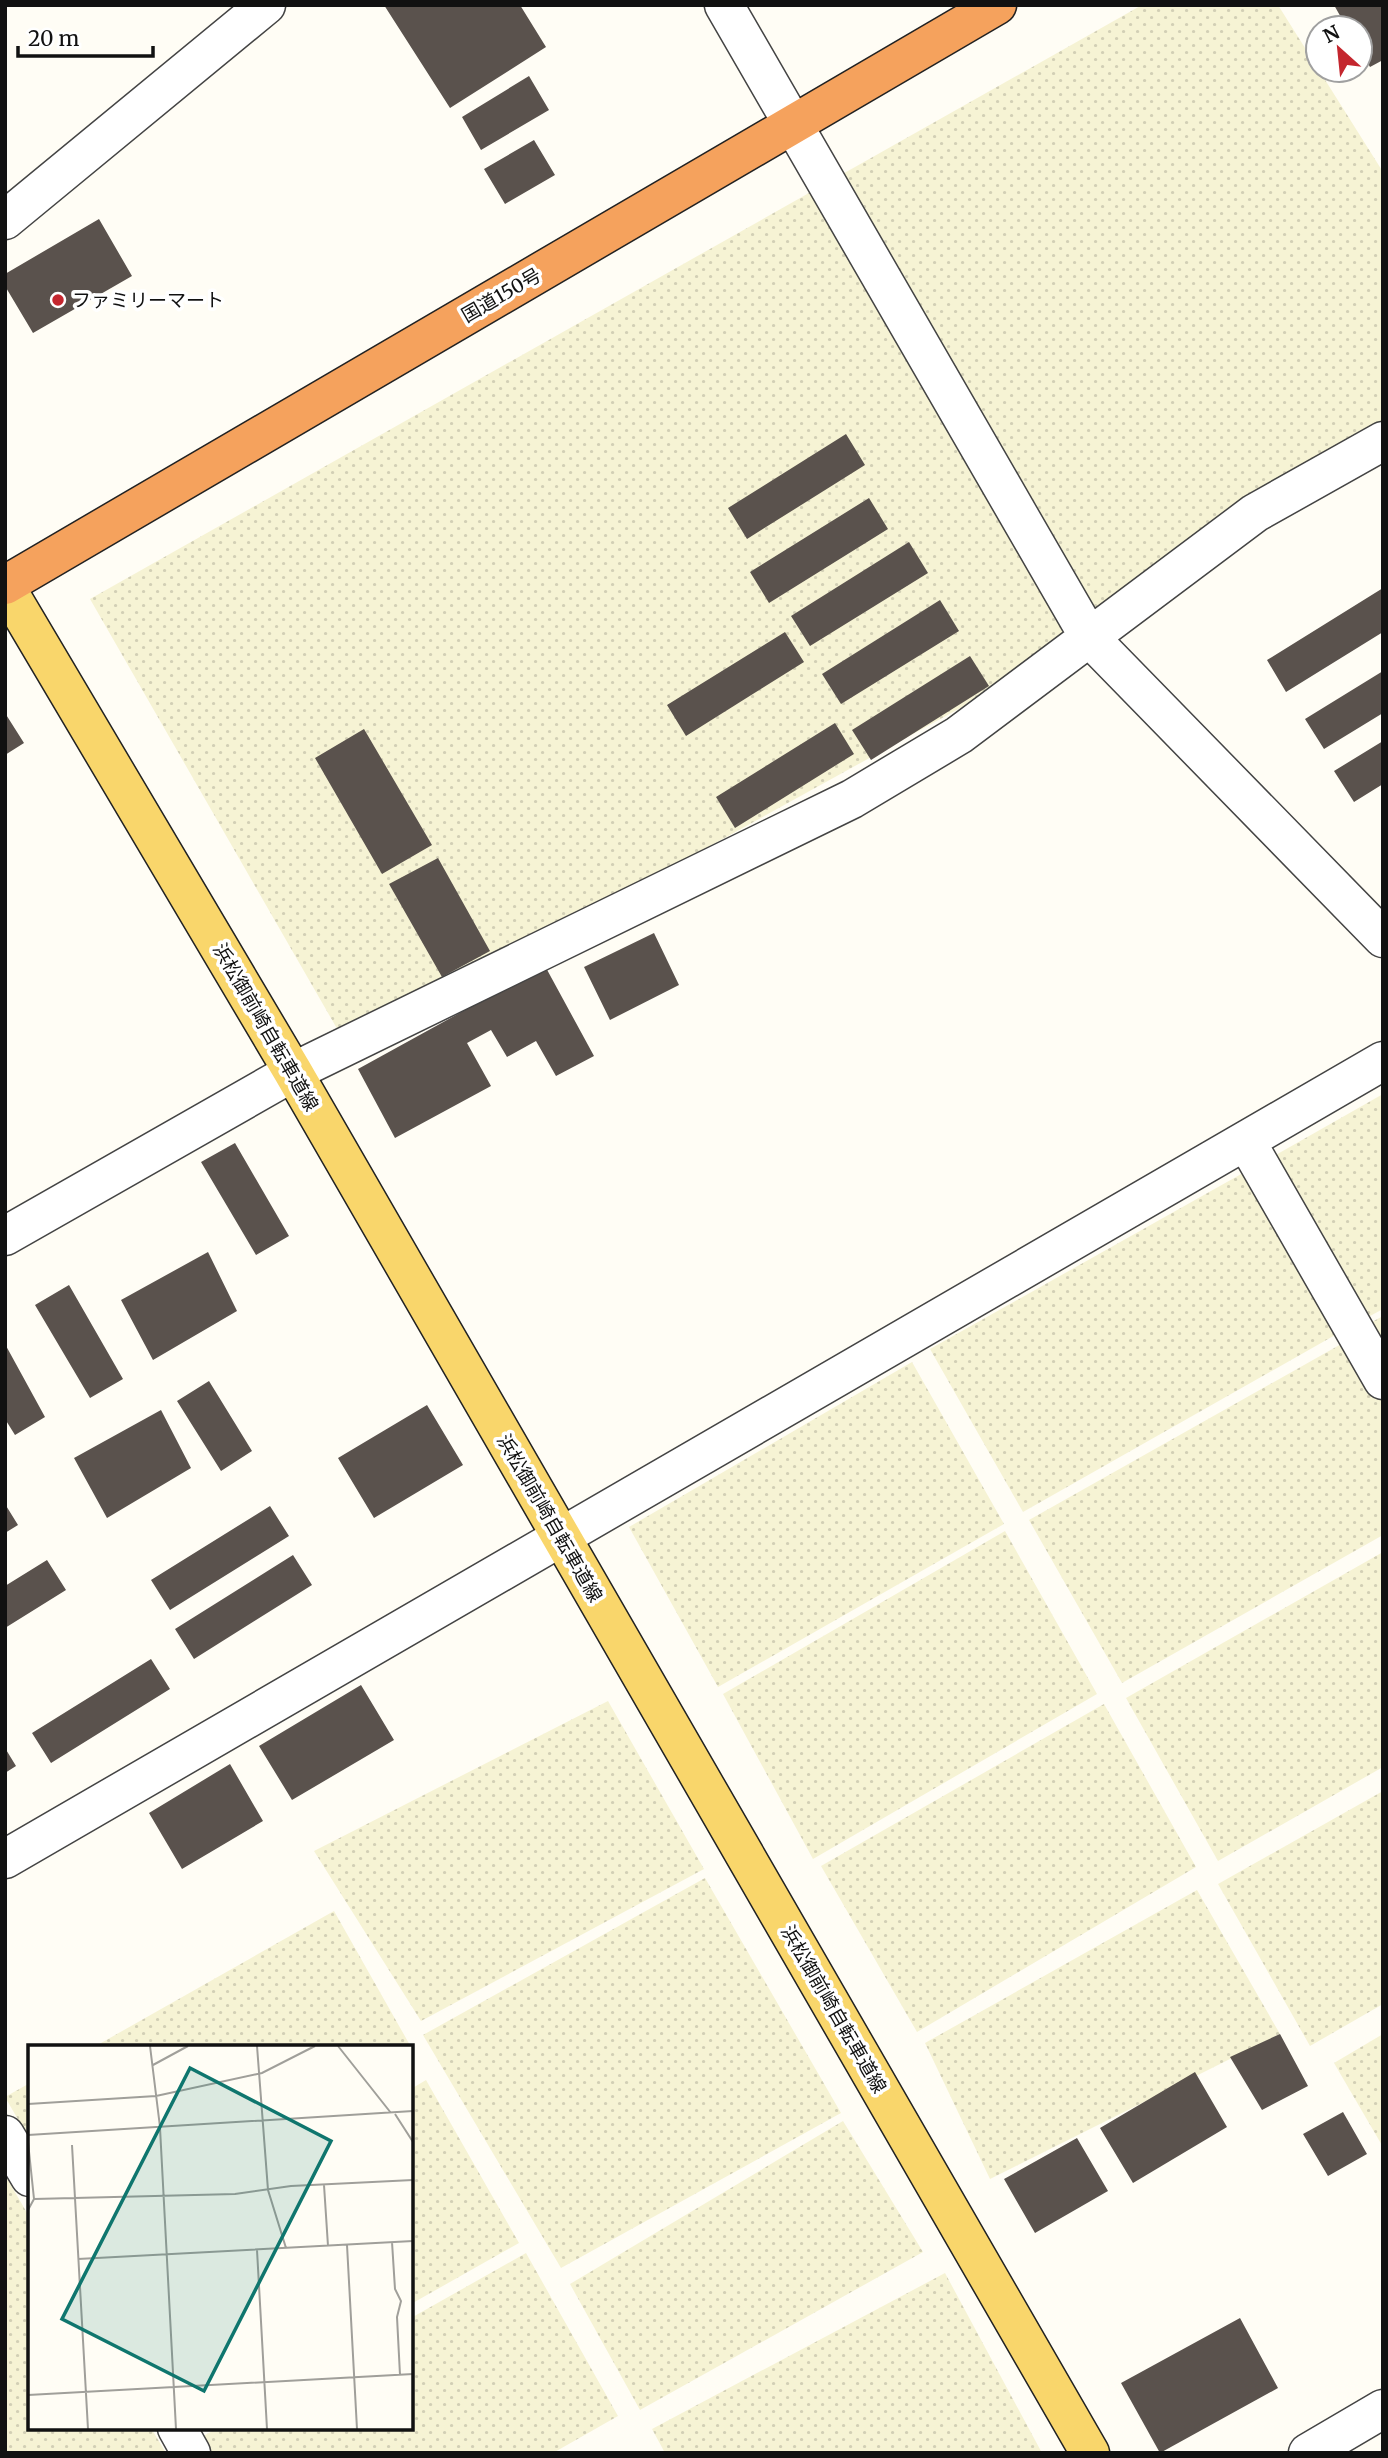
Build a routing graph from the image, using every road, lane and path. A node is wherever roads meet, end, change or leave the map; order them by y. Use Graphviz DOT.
graph roads {
  1 [pos="266,5"];
  2 [pos="724,5"];
  3 [pos="998,5"];
  4 [pos="792,125"];
  5 [pos="5,220"];
  6 [pos="1383,441"];
  7 [pos="5,586"];
  8 [pos="1089,638"];
  9 [pos="1383,938"];
  10 [pos="1383,1061"];
  11 [pos="293,1072"];
  12 [pos="1246,1141"];
  13 [pos="5,1236"];
  14 [pos="1383,1380"];
  15 [pos="562,1538"];
  16 [pos="5,1859"];
  17 [pos="5,2135"];
  18 [pos="28,2174"];
  19 [pos="1383,2409"];
  20 [pos="178,2430"];
  21 [pos="191,2453"];
  22 [pos="1090,2453"];
  23 [pos="1308,2453"];
  1 -- 5 [label="street"];
  2 -- 4 [label="street"];
  3 -- 4 [label="highway, 国道150号"];
  4 -- 7 [label="highway, 国道150号"];
  4 -- 8 [label="street"];
  6 -- 8 [label="street"];
  7 -- 11 [label="main road, 浜松御前崎自転車道線"];
  8 -- 9 [label="street"];
  8 -- 11 [label="street"];
  10 -- 12 [label="street"];
  11 -- 13 [label="street"];
  11 -- 15 [label="main road, 浜松御前崎自転車道線"];
  12 -- 14 [label="street"];
  12 -- 15 [label="street"];
  15 -- 16 [label="street"];
  15 -- 22 [label="main road, 浜松御前崎自転車道線"];
  17 -- 18 [label="street"];
  19 -- 23 [label="street"];
  20 -- 21 [label="street"];
}
